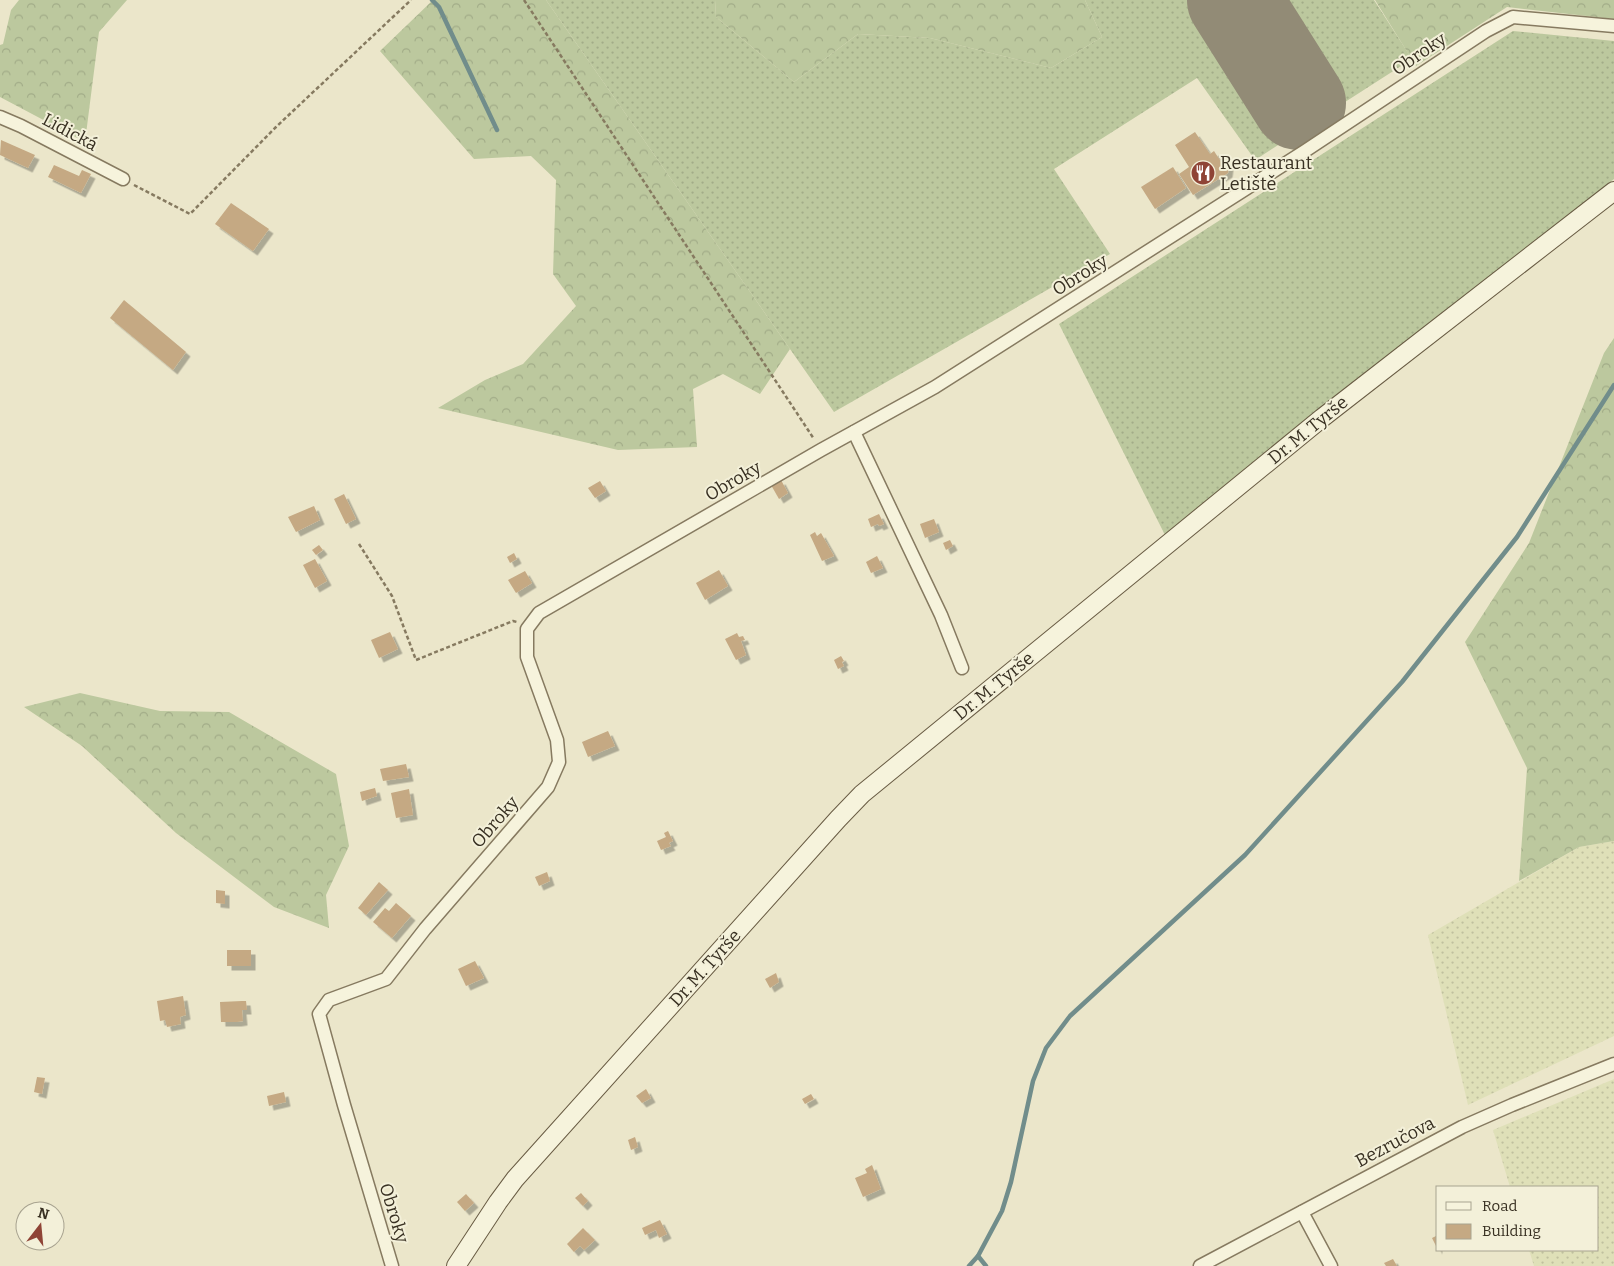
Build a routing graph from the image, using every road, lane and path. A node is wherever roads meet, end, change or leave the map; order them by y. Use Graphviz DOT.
graph roads {
  1 [pos="411,0"];
  2 [pos="524,0"];
  3 [pos="1614,26"];
  4 [pos="0,117"];
  5 [pos="123,179"];
  6 [pos="1614,191"];
  7 [pos="854,432"];
  8 [pos="822,450"];
  9 [pos="359,544"];
  10 [pos="530,625"];
  11 [pos="962,668"];
  12 [pos="1614,1064"];
  13 [pos="1302,1212"];
  14 [pos="392,1266"];
  15 [pos="456,1266"];
  16 [pos="1200,1266"];
  17 [pos="1331,1266"];
  1 -- 5 [label="path"];
  2 -- 8 [label="path"];
  3 -- 7 [label="street, Obroky"];
  4 -- 5 [label="street, Lidická"];
  6 -- 15 [label="street, Dr. M. Tyrše"];
  7 -- 8 [label="street, Obroky"];
  7 -- 11 [label="street"];
  8 -- 10 [label="street, Obroky"];
  9 -- 10 [label="path"];
  10 -- 14 [label="street, Obroky"];
  12 -- 13 [label="street, Bezručova"];
  13 -- 16 [label="street, Bezručova"];
  13 -- 17 [label="street"];
}
